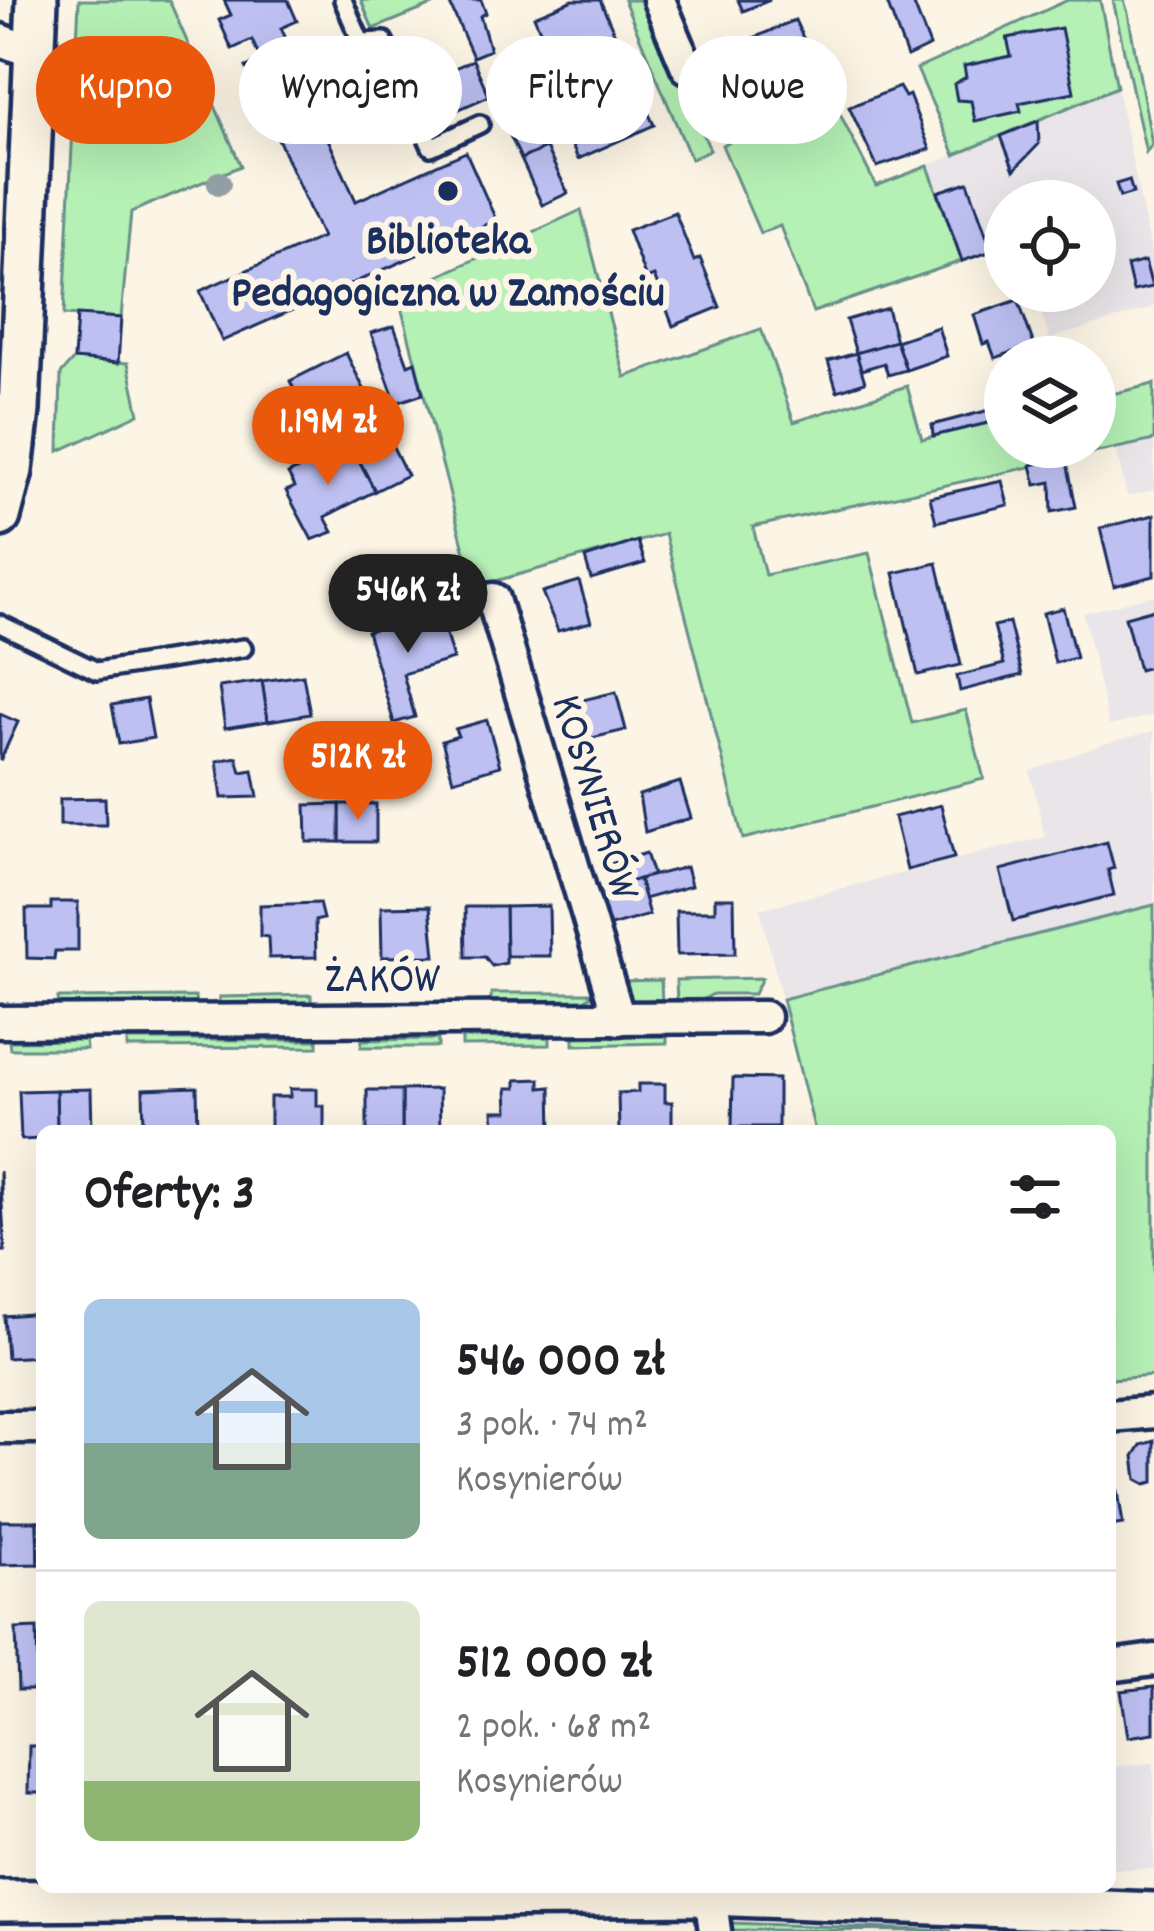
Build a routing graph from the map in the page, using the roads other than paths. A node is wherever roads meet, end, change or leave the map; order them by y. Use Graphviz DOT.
graph roads {
  1 [pos="37,0"];
  2 [pos="343,0"];
  3 [pos="658,0"];
  4 [pos="17,46"];
  5 [pos="678,46"];
  6 [pos="480,124"];
  7 [pos="3,492"];
  8 [pos="493,599"];
  9 [pos="0,624"];
  10 [pos="243,648"];
  11 [pos="764,1017"];
  12 [pos="620,1019"];
  13 [pos="0,1022"];
  14 [pos="1154,1412"];
  15 [pos="1116,1415"];
  16 [pos="0,1427"];
  17 [pos="36,1427"];
  18 [pos="1154,1660"];
  19 [pos="1116,1665"];
  20 [pos="346,1893"];
  21 [pos="0,1901"];
  22 [pos="713,1913"];
  23 [pos="1154,1913"];
  1 -- 4 [label="main road"];
  2 -- 6 [label="lane"];
  3 -- 5 [label="street"];
  4 -- 7 [label="main road"];
  8 -- 12 [label="street, KOSYNIERÓW"];
  9 -- 10 [label="lane"];
  11 -- 12 [label="street, ŻAKÓW"];
  12 -- 13 [label="street, ŻAKÓW"];
  14 -- 15 [label="street"];
  16 -- 17 [label="street"];
  18 -- 19 [label="street"];
  20 -- 21 [label="main road"];
  20 -- 22 [label="main road"];
  22 -- 23 [label="main road"];
}
